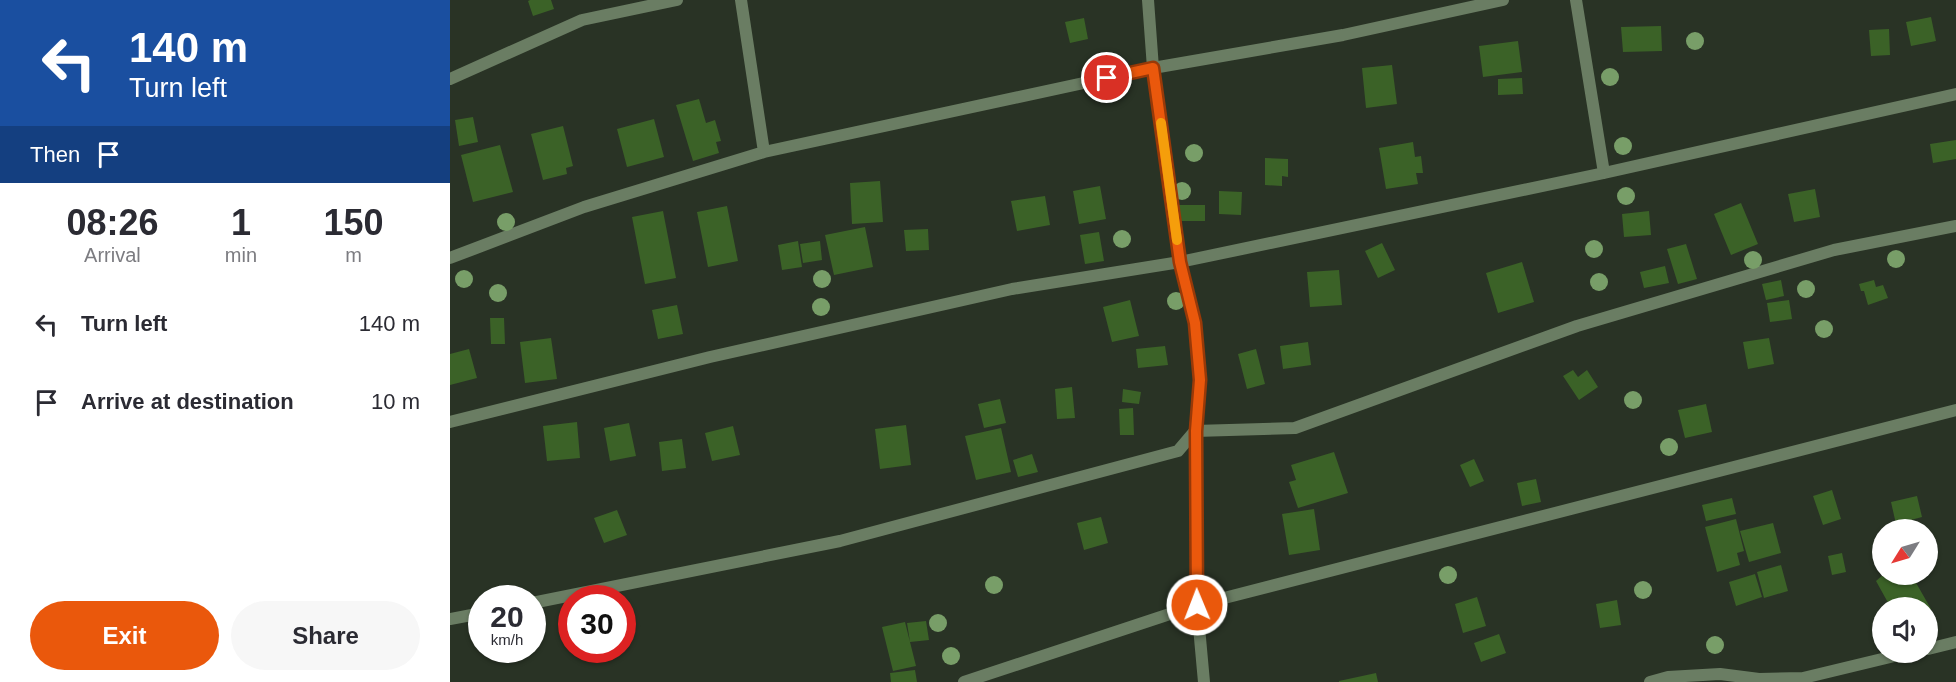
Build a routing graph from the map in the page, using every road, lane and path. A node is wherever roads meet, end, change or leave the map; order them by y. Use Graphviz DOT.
graph roads {
  1 [pos="676,0"];
  2 [pos="741,0"];
  3 [pos="1148,0"];
  4 [pos="1503,0"];
  5 [pos="1575,0"];
  6 [pos="1153,68"];
  7 [pos="450,79"];
  8 [pos="1956,94"];
  9 [pos="764,152"];
  10 [pos="1604,173"];
  11 [pos="1956,226"];
  12 [pos="450,258"];
  13 [pos="1180,262"];
  14 [pos="1956,410"];
  15 [pos="450,422"];
  16 [pos="1196,431"];
  17 [pos="546,600"];
  18 [pos="1197,605"];
  19 [pos="468,616"];
  20 [pos="450,620"];
  21 [pos="1956,642"];
  22 [pos="1938,646"];
  23 [pos="1872,661"];
  24 [pos="964,682"];
  25 [pos="1204,682"];
  26 [pos="1650,682"];
  1 -- 7 [label="street"];
  2 -- 9 [label="street"];
  3 -- 6 [label="street"];
  4 -- 6 [label="street"];
  5 -- 10 [label="street"];
  6 -- 9 [label="street"];
  6 -- 13 [label="street"];
  8 -- 10 [label="street"];
  9 -- 12 [label="street"];
  10 -- 13 [label="street"];
  11 -- 16 [label="street"];
  13 -- 15 [label="street"];
  13 -- 16 [label="street"];
  14 -- 18 [label="street"];
  16 -- 17 [label="street"];
  16 -- 18 [label="street"];
  18 -- 24 [label="street"];
  18 -- 25 [label="street"];
  19 -- 20 [label="street"];
  21 -- 22 [label="street"];
  23 -- 26 [label="street"];
}
